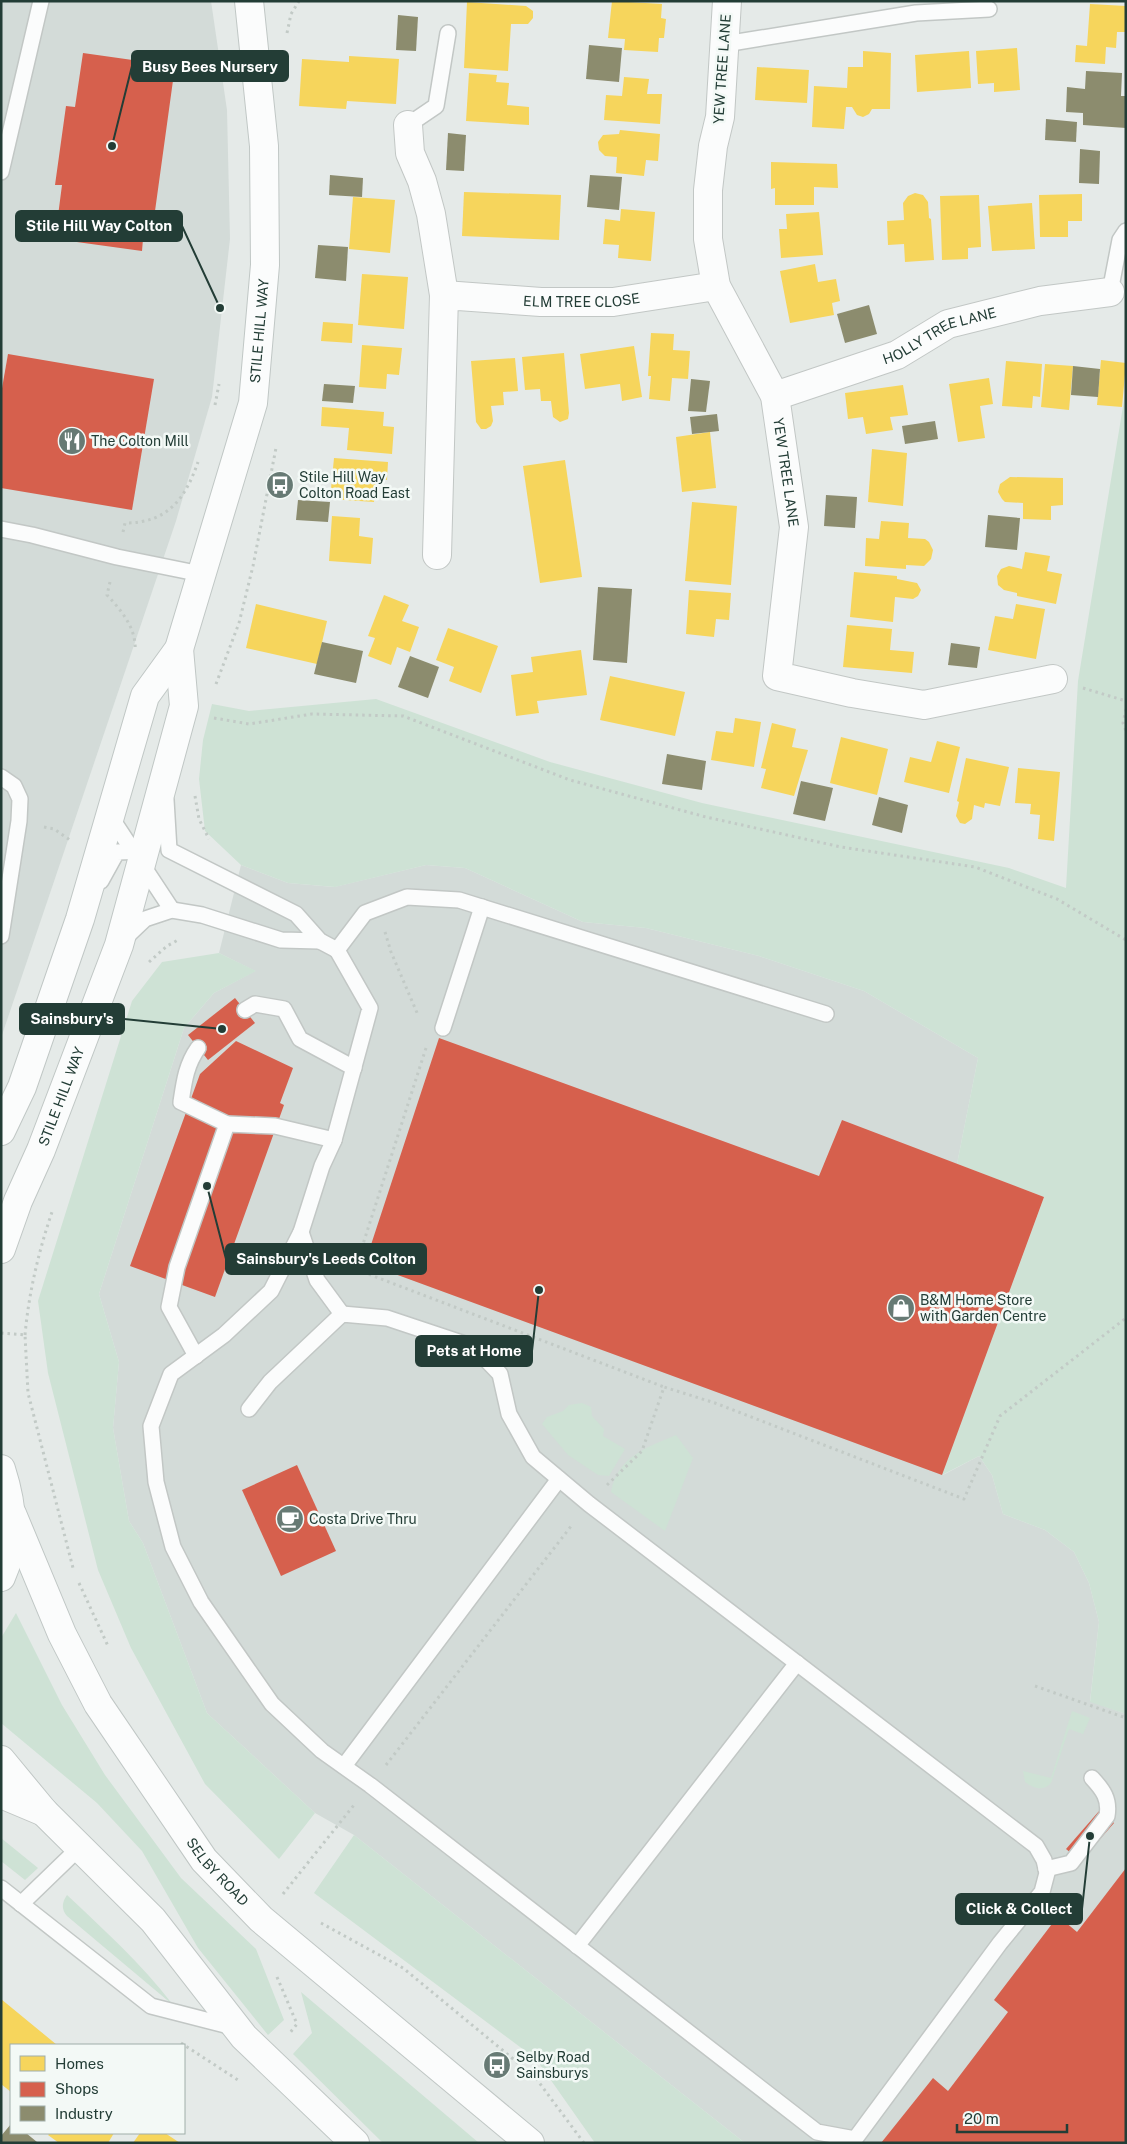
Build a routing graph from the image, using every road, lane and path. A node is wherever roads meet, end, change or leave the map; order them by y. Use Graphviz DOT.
graph roads {
  1 [pos="41,1"];
  2 [pos="249,1"];
  3 [pos="726,1"];
  4 [pos="989,9"];
  5 [pos="448,33"];
  6 [pos="725,44"];
  7 [pos="408,125"];
  8 [pos="1,172"];
  9 [pos="1126,231"];
  10 [pos="716,286"];
  11 [pos="1110,292"];
  12 [pos="444,295"];
  13 [pos="220,380"];
  14 [pos="775,396"];
  15 [pos="215,406"];
  16 [pos="200,455"];
  17 [pos="1,529"];
  18 [pos="436,555"];
  19 [pos="117,557"];
  20 [pos="201,574"];
  21 [pos="179,650"];
  22 [pos="135,659"];
  23 [pos="1053,679"];
  24 [pos="1126,701"];
  25 [pos="1126,709"];
  26 [pos="212,718"];
  27 [pos="1126,731"];
  28 [pos="1,777"];
  29 [pos="194,790"];
  30 [pos="110,816"];
  31 [pos="213,844"];
  32 [pos="147,854"];
  33 [pos="482,907"];
  34 [pos="379,908"];
  35 [pos="172,910"];
  36 [pos="80,919"];
  37 [pos="1,936"];
  38 [pos="184,940"];
  39 [pos="1126,940"];
  40 [pos="320,941"];
  41 [pos="118,945"];
  42 [pos="337,950"];
  43 [pos="147,964"];
  44 [pos="245,1010"];
  45 [pos="826,1014"];
  46 [pos="421,1023"];
  47 [pos="443,1028"];
  48 [pos="429,1040"];
  49 [pos="198,1048"];
  50 [pos="354,1068"];
  51 [pos="227,1124"];
  52 [pos="1,1131"];
  53 [pos="334,1140"];
  54 [pos="301,1232"];
  55 [pos="1,1249"];
  56 [pos="342,1314"];
  57 [pos="1126,1318"];
  58 [pos="1,1332"];
  59 [pos="196,1356"];
  60 [pos="664,1386"];
  61 [pos="248,1409"];
  62 [pos="1,1469"];
  63 [pos="559,1479"];
  64 [pos="589,1504"];
  65 [pos="12,1514"];
  66 [pos="73,1570"];
  67 [pos="1,1577"];
  68 [pos="77,1579"];
  69 [pos="111,1651"];
  70 [pos="797,1663"];
  71 [pos="1035,1686"];
  72 [pos="1126,1718"];
  73 [pos="1,1760"];
  74 [pos="344,1766"];
  75 [pos="1,1778"];
  76 [pos="1092,1778"];
  77 [pos="370,1784"];
  78 [pos="1,1794"];
  79 [pos="44,1812"];
  80 [pos="80,1847"];
  81 [pos="1046,1869"];
  82 [pos="1,1888"];
  83 [pos="276,1888"];
  84 [pos="282,1894"];
  85 [pos="289,1901"];
  86 [pos="21,1904"];
  87 [pos="261,1918"];
  88 [pos="312,1919"];
  89 [pos="577,1946"];
  90 [pos="274,1969"];
  91 [pos="237,2028"];
  92 [pos="267,2059"];
  93 [pos="355,2143"];
  94 [pos="530,2143"];
  95 [pos="584,2143"];
  1 -- 8 [label="lane"];
  2 -- 20 [label="street, STILE HILL WAY"];
  3 -- 6 [label="street, YEW TREE LANE"];
  4 -- 6 [label="lane"];
  5 -- 7 [label="lane"];
  6 -- 10 [label="street, YEW TREE LANE"];
  7 -- 12 [label="street"];
  9 -- 11 [label="lane"];
  10 -- 12 [label="street, ELM TREE CLOSE"];
  10 -- 14 [label="street, YEW TREE LANE"];
  11 -- 14 [label="street, HOLLY TREE LANE"];
  12 -- 18 [label="street"];
  13 -- 15 [label="path"];
  14 -- 23 [label="street, YEW TREE LANE"];
  16 -- 19 [label="path"];
  17 -- 19 [label="lane"];
  19 -- 20 [label="lane"];
  19 -- 22 [label="path"];
  20 -- 21 [label="street, STILE HILL WAY"];
  21 -- 30 [label="street, STILE HILL WAY"];
  21 -- 32 [label="street, STILE HILL WAY"];
  23 -- 24 [label="path"];
  25 -- 27 [label="path"];
  26 -- 39 [label="path"];
  28 -- 37 [label="lane"];
  29 -- 31 [label="path"];
  30 -- 32 [label="lane, STILE HILL WAY"];
  30 -- 36 [label="street, STILE HILL WAY"];
  32 -- 35 [label="lane, STILE HILL WAY"];
  32 -- 36 [label="lane, STILE HILL WAY"];
  32 -- 40 [label="lane, STILE HILL WAY"];
  32 -- 41 [label="street, STILE HILL WAY"];
  33 -- 34 [label="lane"];
  33 -- 45 [label="lane"];
  33 -- 47 [label="lane"];
  34 -- 42 [label="lane"];
  34 -- 46 [label="path"];
  35 -- 40 [label="lane, STILE HILL WAY"];
  35 -- 41 [label="lane, STILE HILL WAY"];
  36 -- 52 [label="street, STILE HILL WAY"];
  38 -- 43 [label="path"];
  40 -- 42 [label="lane, STILE HILL WAY"];
  41 -- 55 [label="street, STILE HILL WAY"];
  42 -- 50 [label="lane"];
  44 -- 50 [label="lane"];
  48 -- 60 [label="path"];
  49 -- 51 [label="lane"];
  50 -- 53 [label="lane"];
  51 -- 53 [label="lane"];
  51 -- 59 [label="lane"];
  53 -- 54 [label="lane"];
  54 -- 56 [label="lane"];
  54 -- 59 [label="lane"];
  56 -- 61 [label="lane"];
  56 -- 63 [label="lane"];
  57 -- 60 [label="path"];
  58 -- 66 [label="path"];
  59 -- 74 [label="lane"];
  60 -- 64 [label="path"];
  62 -- 65 [label="street"];
  63 -- 64 [label="lane"];
  63 -- 74 [label="lane"];
  64 -- 70 [label="lane"];
  64 -- 77 [label="path"];
  65 -- 67 [label="street"];
  65 -- 87 [label="street, SELBY ROAD"];
  68 -- 69 [label="path"];
  70 -- 81 [label="lane"];
  70 -- 89 [label="lane"];
  71 -- 72 [label="path"];
  73 -- 79 [label="street"];
  74 -- 77 [label="lane"];
  75 -- 79 [label="street"];
  76 -- 81 [label="lane"];
  77 -- 84 [label="path"];
  77 -- 89 [label="lane"];
  78 -- 79 [label="street"];
  79 -- 80 [label="street"];
  80 -- 86 [label="lane"];
  80 -- 91 [label="street"];
  81 -- 89 [label="lane"];
  82 -- 86 [label="lane"];
  83 -- 84 [label="path"];
  84 -- 85 [label="path"];
  84 -- 87 [label="path"];
  86 -- 91 [label="lane"];
  87 -- 94 [label="street, SELBY ROAD"];
  88 -- 95 [label="path"];
  90 -- 92 [label="path"];
  91 -- 92 [label="street"];
  92 -- 93 [label="street"];
}
